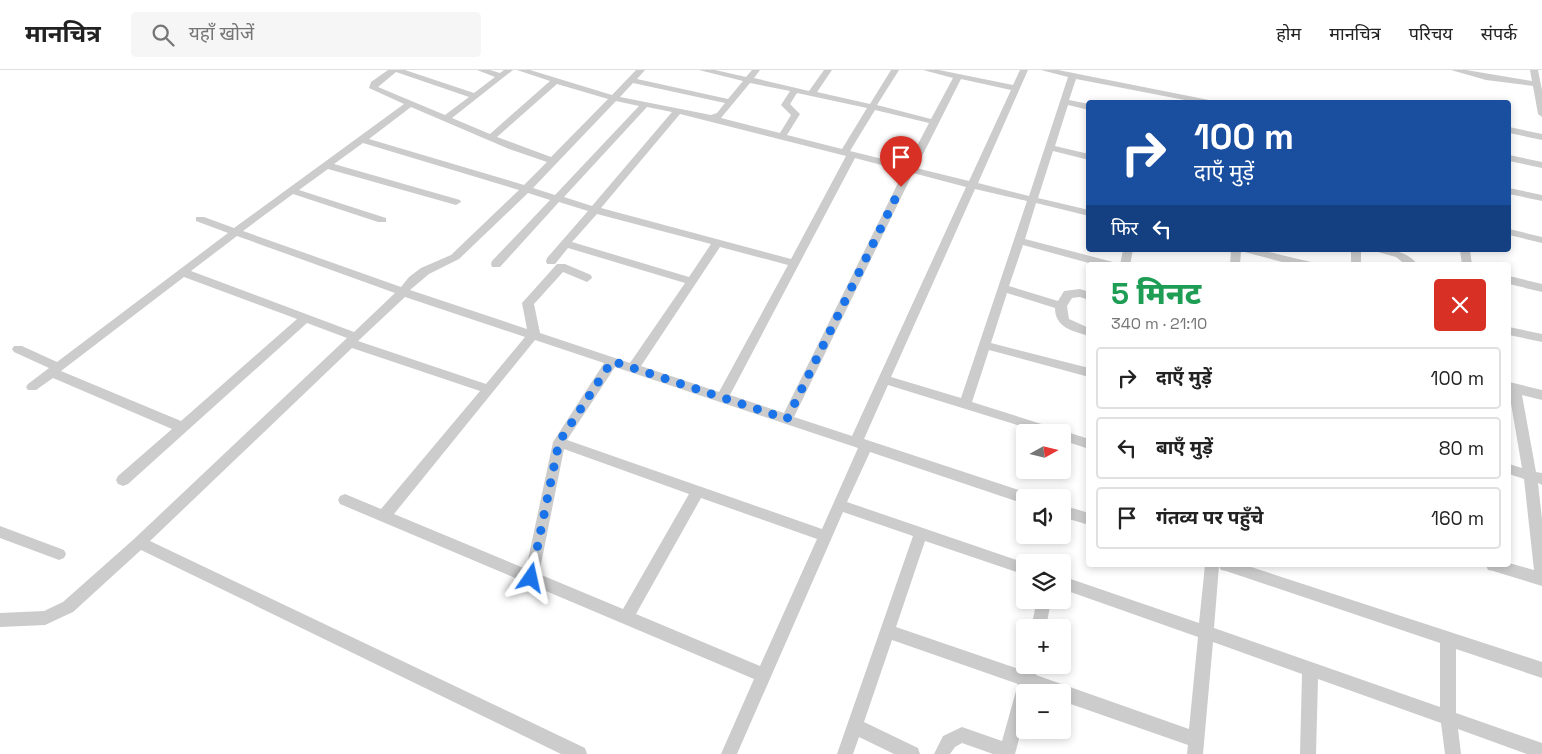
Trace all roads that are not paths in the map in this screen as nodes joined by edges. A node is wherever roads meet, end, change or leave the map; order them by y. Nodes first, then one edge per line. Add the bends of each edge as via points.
1 (396, 70) edge
2 (481, 70) edge
3 (509, 70) edge
4 (521, 70) edge
5 (641, 70) edge
6 (703, 70) edge
7 (756, 70) edge
8 (828, 70) edge
9 (896, 70) edge
10 (927, 70) edge
11 (1024, 70) edge
12 (1045, 70) edge
13 (1455, 70) edge
14 (1534, 70) edge
15 (501, 76) junction
16 (958, 76) junction
17 (1073, 76) junction
18 (556, 80) junction
19 (632, 80) junction
20 (749, 80) junction
21 (1537, 84) junction
22 (1016, 88) junction
23 (795, 90) junction
24 (812, 93) junction
25 (476, 96) junction
26 (614, 98) junction
27 (1196, 100) edge
28 (730, 102) junction
29 (1064, 102) junction
30 (410, 104) junction
31 (645, 104) junction
32 (1086, 106) edge
33 (873, 107) junction
34 (678, 111) junction
35 (1542, 114) edge
36 (712, 118) junction
37 (446, 119) junction
38 (934, 122) junction
39 (1511, 130) edge
40 (782, 136) junction
41 (1542, 137) edge
42 (491, 138) junction
43 (360, 140) junction
44 (1050, 148) junction
45 (848, 153) junction
46 (1086, 155) edge
47 (1511, 158) edge
48 (553, 161) junction
49 (326, 165) junction
50 (1542, 165) edge
51 (910, 169) junction
52 (972, 185) junction
53 (526, 189) junction
54 (291, 190) junction
55 (1511, 191) edge
56 (558, 198) junction
57 (1542, 198) edge
58 (1033, 200) junction
59 (456, 202) dead end
60 (594, 210) junction
61 (1086, 212) edge
62 (200, 219) dead end
63 (382, 220) dead end
64 (235, 232) junction
65 (1511, 232) edge
66 (1542, 240) edge
67 (1020, 241) junction
68 (717, 243) junction
69 (566, 244) junction
70 (1389, 252) edge
71 (1272, 253) edge
72 (551, 261) dead end
73 (1098, 262) edge
74 (1298, 262) edge
75 (1409, 262) edge
76 (794, 263) junction
77 (496, 264) dead end
78 (182, 272) junction
79 (587, 278) dead end
80 (1511, 280) edge
81 (691, 281) junction
82 (1004, 288) junction
83 (1542, 288) edge
84 (403, 292) junction
85 (1086, 295) edge
86 (1061, 306) junction
87 (306, 318) junction
88 (1086, 331) edge
89 (1511, 331) edge
90 (532, 334) junction
91 (1542, 338) edge
92 (353, 340) junction
93 (984, 345) junction
94 (18, 349) dead end
95 (612, 361) junction
96 (634, 368) junction
97 (55, 370) junction
98 (1086, 372) edge
99 (884, 379) junction
100 (32, 387) dead end
101 (1512, 388) edge
102 (488, 389) junction
103 (1542, 396) edge
104 (722, 398) junction
105 (964, 404) junction
106 (787, 419) junction
107 (1028, 424) edge
108 (181, 428) junction
109 (1071, 437) edge
110 (1086, 441) edge
111 (559, 442) junction
112 (861, 444) junction
113 (1511, 470) edge
114 (1536, 477) edge
115 (123, 480) dead end
116 (698, 491) junction
117 (1016, 495) edge
118 (345, 500) dead end
119 (839, 505) junction
120 (1071, 514) edge
121 (384, 516) junction
122 (1086, 518) edge
123 (0, 532) edge
124 (921, 533) junction
125 (826, 536) junction
126 (139, 543) junction
127 (59, 554) dead end
128 (1016, 567) edge
129 (1212, 567) edge
130 (1232, 567) edge
131 (1500, 567) edge
132 (531, 578) junction
133 (1542, 579) edge
134 (1071, 585) edge
135 (626, 618) junction
136 (0, 620) edge
137 (888, 631) junction
138 (1206, 632) junction
139 (1448, 639) junction
140 (1016, 669) edge
141 (1310, 669) junction
142 (1542, 670) edge
143 (764, 674) junction
144 (1029, 674) edge
145 (1031, 674) edge
146 (1047, 684) edge
147 (1071, 697) edge
148 (1448, 718) junction
149 (854, 726) junction
150 (1195, 747) edge
151 (1542, 750) edge
152 (1007, 752) edge
153 (579, 754) edge
154 (728, 754) edge
155 (845, 754) edge
156 (912, 754) edge
157 (942, 754) edge
158 (1308, 754) edge
159 (1453, 754) edge

1 - 25 street
1 - 30 street via 374,84 373,88
2 - 15 street
3 - 15 street
4 - 18 street
5 - 19 street
6 - 20 street
7 - 20 street
8 - 24 street
9 - 33 street
10 - 16 street
11 - 22 street
12 - 17 street
13 - 21 street via 1486,78
14 - 21 street
15 - 25 street
16 - 22 street
16 - 38 street
17 - 27 street
17 - 29 street
18 - 26 street
18 - 42 street
19 - 26 street
19 - 28 street
20 - 23 street
20 - 28 street
21 - 35 street
22 - 52 street
23 - 24 street
23 - 40 street via 785,105 796,114
24 - 33 street
25 - 37 street
26 - 31 street
26 - 48 street
28 - 36 street via 720,115
29 - 32 street
29 - 44 street
30 - 37 street
30 - 43 street
31 - 34 street
31 - 56 street
33 - 38 street
33 - 45 street
34 - 36 street
34 - 60 street
36 - 40 street
37 - 42 street
38 - 51 street
39 - 41 street
40 - 45 street
42 - 48 street
43 - 49 street
43 - 53 street
44 - 46 street
44 - 58 street
45 - 51 street
45 - 76 street
47 - 50 street
48 - 53 street
49 - 54 street
49 - 59 street
51 - 52 street
51 - 106 street
52 - 58 street
52 - 99 street
53 - 56 street
53 - 84 street via 455,257 425,271
54 - 63 street
54 - 64 street
55 - 57 street
56 - 60 street
56 - 77 street
58 - 61 street
58 - 67 street
60 - 68 street
60 - 69 street
62 - 64 street
64 - 78 street
64 - 84 street
65 - 66 street
67 - 73 street
67 - 82 street
68 - 76 street
68 - 81 street
69 - 72 street
69 - 81 street
70 - 75 street
71 - 74 street
76 - 104 street
78 - 87 street
78 - 97 street
79 - 90 street via 561,267 528,303
80 - 83 street
81 - 96 street
82 - 86 street
82 - 93 street
84 - 90 street
84 - 92 street
85 - 86 street via 1068,294
86 - 88 street via 1060,316 1064,322
87 - 92 street
87 - 108 street
89 - 91 street
90 - 95 street
90 - 102 street
92 - 102 street
92 - 126 street
93 - 98 street
93 - 105 street
94 - 97 street
95 - 96 street
95 - 111 street
96 - 104 street
97 - 100 street
97 - 108 street
99 - 105 street
99 - 112 street
101 - 103 street
101 - 114 street
102 - 121 street
104 - 106 street
105 - 107 street
106 - 112 street
108 - 115 street
109 - 110 street
111 - 116 street
111 - 132 street
112 - 117 street
112 - 119 street
113 - 114 street
114 - 133 street
116 - 125 street
116 - 135 street
118 - 121 street
119 - 124 street
119 - 125 street
120 - 122 street
121 - 132 street
123 - 127 street
124 - 128 street
124 - 137 street
125 - 143 street
126 - 136 street via 62,612 46,618
126 - 153 street
129 - 138 street
130 - 139 street
131 - 133 street
132 - 135 street
134 - 138 street
135 - 143 street
137 - 140 street
137 - 149 street
138 - 141 street
138 - 150 street
139 - 142 street
139 - 148 street
141 - 148 street
141 - 158 street
143 - 154 street
144 - 152 street
145 - 146 street
147 - 150 street
148 - 151 street
148 - 159 street
149 - 155 street
149 - 156 street
152 - 157 street via 962,735 950,740

